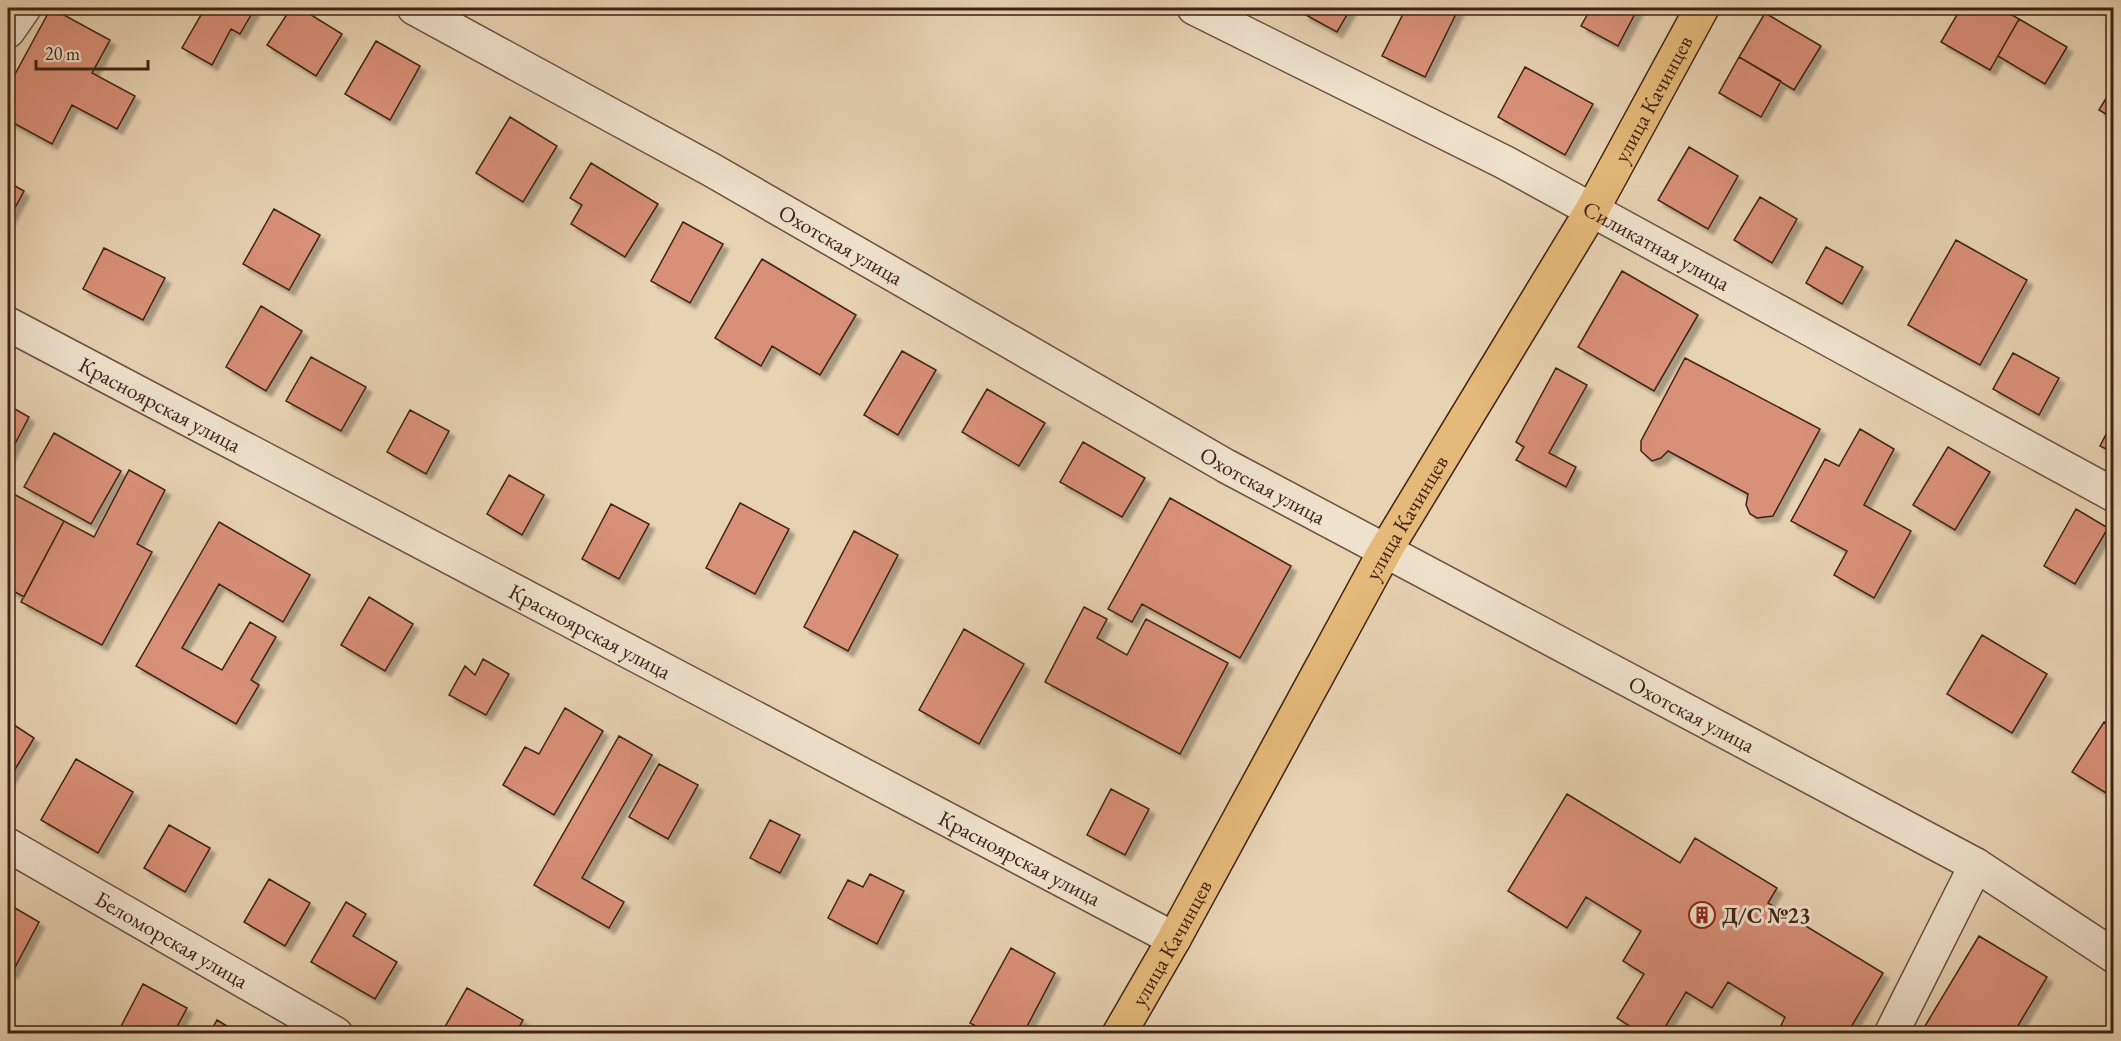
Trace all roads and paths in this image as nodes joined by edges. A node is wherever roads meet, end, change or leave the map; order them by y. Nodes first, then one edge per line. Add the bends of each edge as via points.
1 (24, 8) edge
2 (414, 8) edge
3 (1194, 8) edge
4 (1702, 8) edge
5 (8, 31) edge
6 (1592, 210) junction
7 (8, 324) edge
8 (2114, 495) edge
9 (1385, 551) junction
10 (8, 845) edge
11 (1976, 865) junction
12 (1174, 939) junction
13 (2114, 956) edge
14 (336, 1034) edge
15 (1119, 1034) edge
16 (1891, 1034) edge

1 - 5 street
2 - 9 street, Охотская улица via 710,169 1226,466
3 - 6 street, Силикатная улица
4 - 6 main road, улица Качинцев
6 - 8 street, Силикатная улица
6 - 9 main road, улица Качинцев
7 - 12 street, Красноярская улица
9 - 11 street, Охотская улица
9 - 12 main road, улица Качинцев
10 - 14 street, Беломорская улица
11 - 13 street, Охотская улица
11 - 16 street
12 - 15 main road, улица Качинцев

